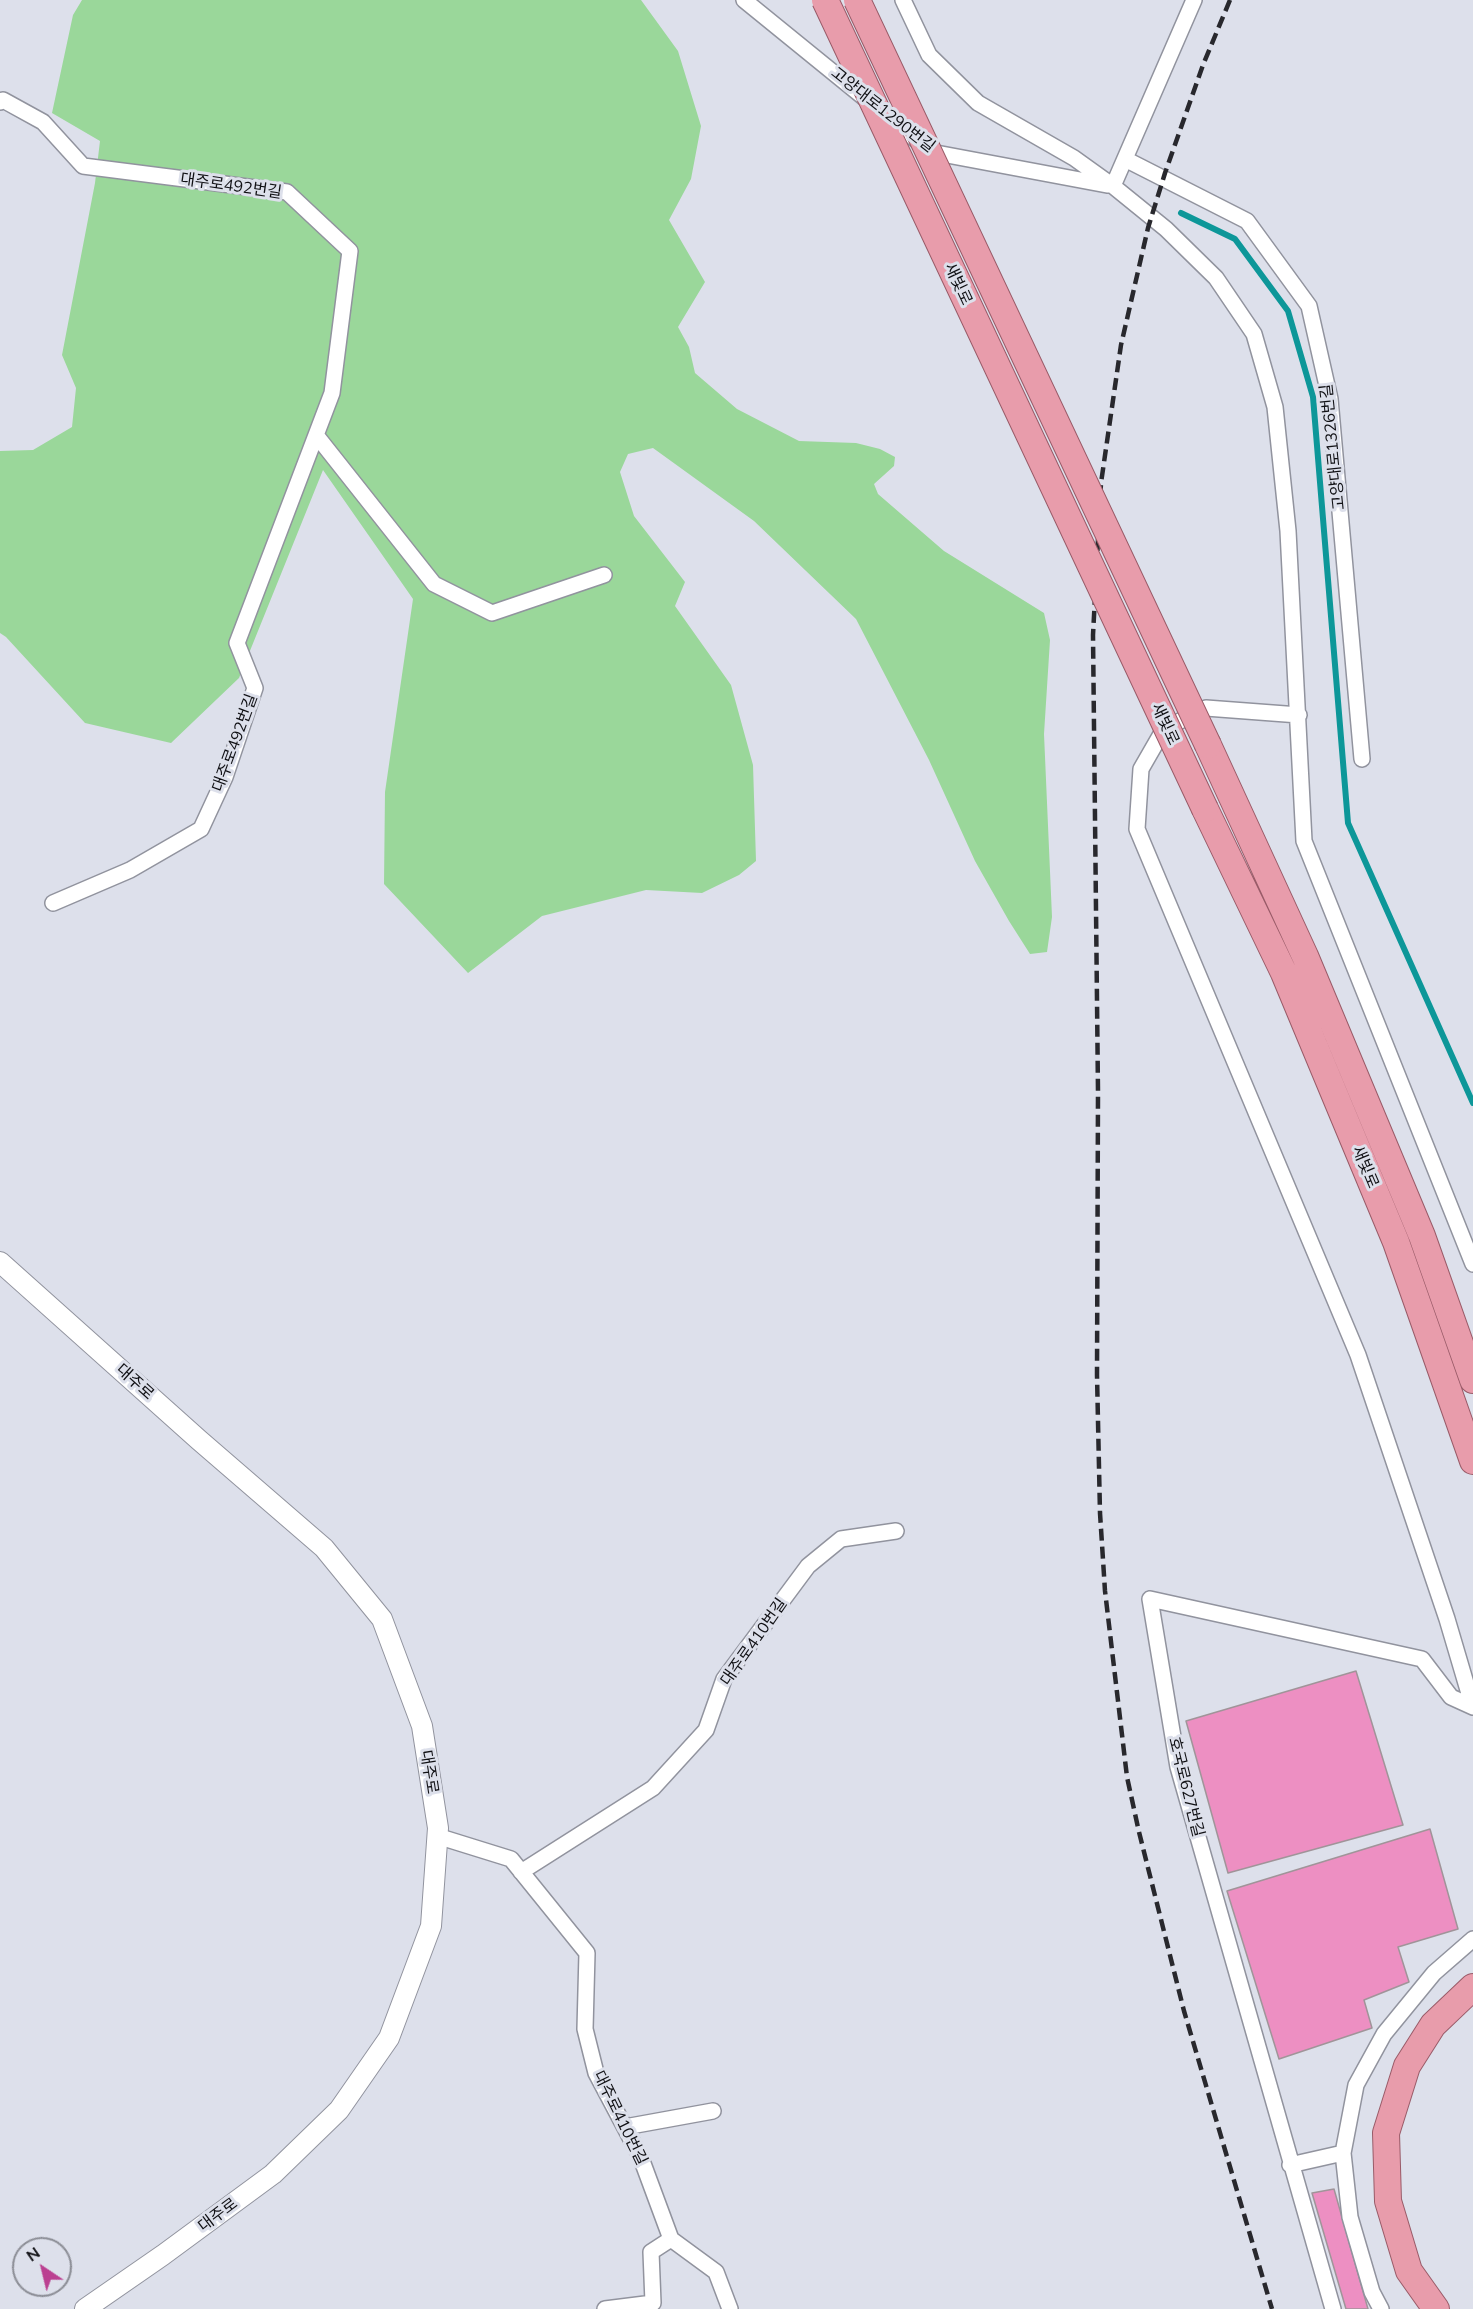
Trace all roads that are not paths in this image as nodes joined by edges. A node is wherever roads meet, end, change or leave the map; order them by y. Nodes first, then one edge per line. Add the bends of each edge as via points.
1 (744, 0) edge
2 (825, 0) edge
3 (857, 0) edge
4 (903, 0) edge
5 (1194, 0) edge
6 (0, 102) edge
7 (1125, 159) junction
8 (1113, 186) junction
9 (316, 435) junction
10 (604, 575) dead end
11 (1299, 715) junction
12 (1362, 759) dead end
13 (53, 903) dead end
14 (0, 1262) edge
15 (1473, 1264) edge
16 (1473, 1380) edge
17 (1473, 1461) edge
18 (896, 1531) dead end
19 (1473, 1707) edge
20 (437, 1836) junction
21 (521, 1872) junction
22 (1473, 1939) edge
23 (1473, 1987) edge
24 (1473, 2007) edge
25 (713, 2111) dead end
26 (625, 2127) junction
27 (1343, 2153) junction
28 (1290, 2165) junction
29 (671, 2239) junction
30 (85, 2309) edge
31 (604, 2309) edge
32 (730, 2309) edge
33 (1333, 2309) edge
34 (1381, 2309) edge
35 (1436, 2309) edge
36 (1452, 2309) edge

1 - 8 street, 고양대로1290번길 via 931,152
2 - 17 highway, 새빛로, bridge via 1284,973 1396,1242
3 - 16 highway, 새빛로, bridge via 1305,956 1418,1225
4 - 8 street via 929,55 978,103 1074,158
5 - 7 street
6 - 9 street, 대주로492번길 via 3,100 44,123 83,166 287,192 350,251 332,393
7 - 8 street
7 - 12 street, 고양대로1326번길 via 1247,221 1309,306 1330,399
8 - 11 street via 1166,229 1216,278 1254,334 1275,407 1288,531
9 - 10 street via 434,584 492,613
9 - 13 street, 대주로492번길 via 237,643 255,688 225,777 201,828 130,870
11 - 15 street via 1304,841
11 - 19 street via 1206,708 1164,729 1141,769 1137,829 1358,1355
14 - 20 street, 대주로 via 324,1548 381,1619 422,1726
18 - 21 street, 대주로410번길 via 841,1539 808,1566 724,1679 706,1730 654,1788
19 - 28 street, 호국로627번길 via 1452,1697 1422,1659 1150,1599 1178,1767
20 - 21 street, 대주로410번길 via 511,1859
20 - 30 street, 대주로 via 430,1926 389,2038 339,2110 273,2174
21 - 26 street, 대주로410번길 via 587,1953 585,2029 596,2073
22 - 27 street via 1434,1972 1384,2034 1356,2085
23 - 35 highway via 1433,2025 1407,2066 1386,2133 1388,2201 1409,2271
24 - 36 highway via 1441,2040 1421,2077 1402,2135 1402,2202 1422,2270
25 - 26 street
26 - 29 street, 대주로410번길 via 641,2158
27 - 28 street
27 - 34 street via 1350,2217 1372,2292
28 - 33 street, 호국로627번길
29 - 31 street via 651,2252 653,2303
29 - 32 street via 716,2272

